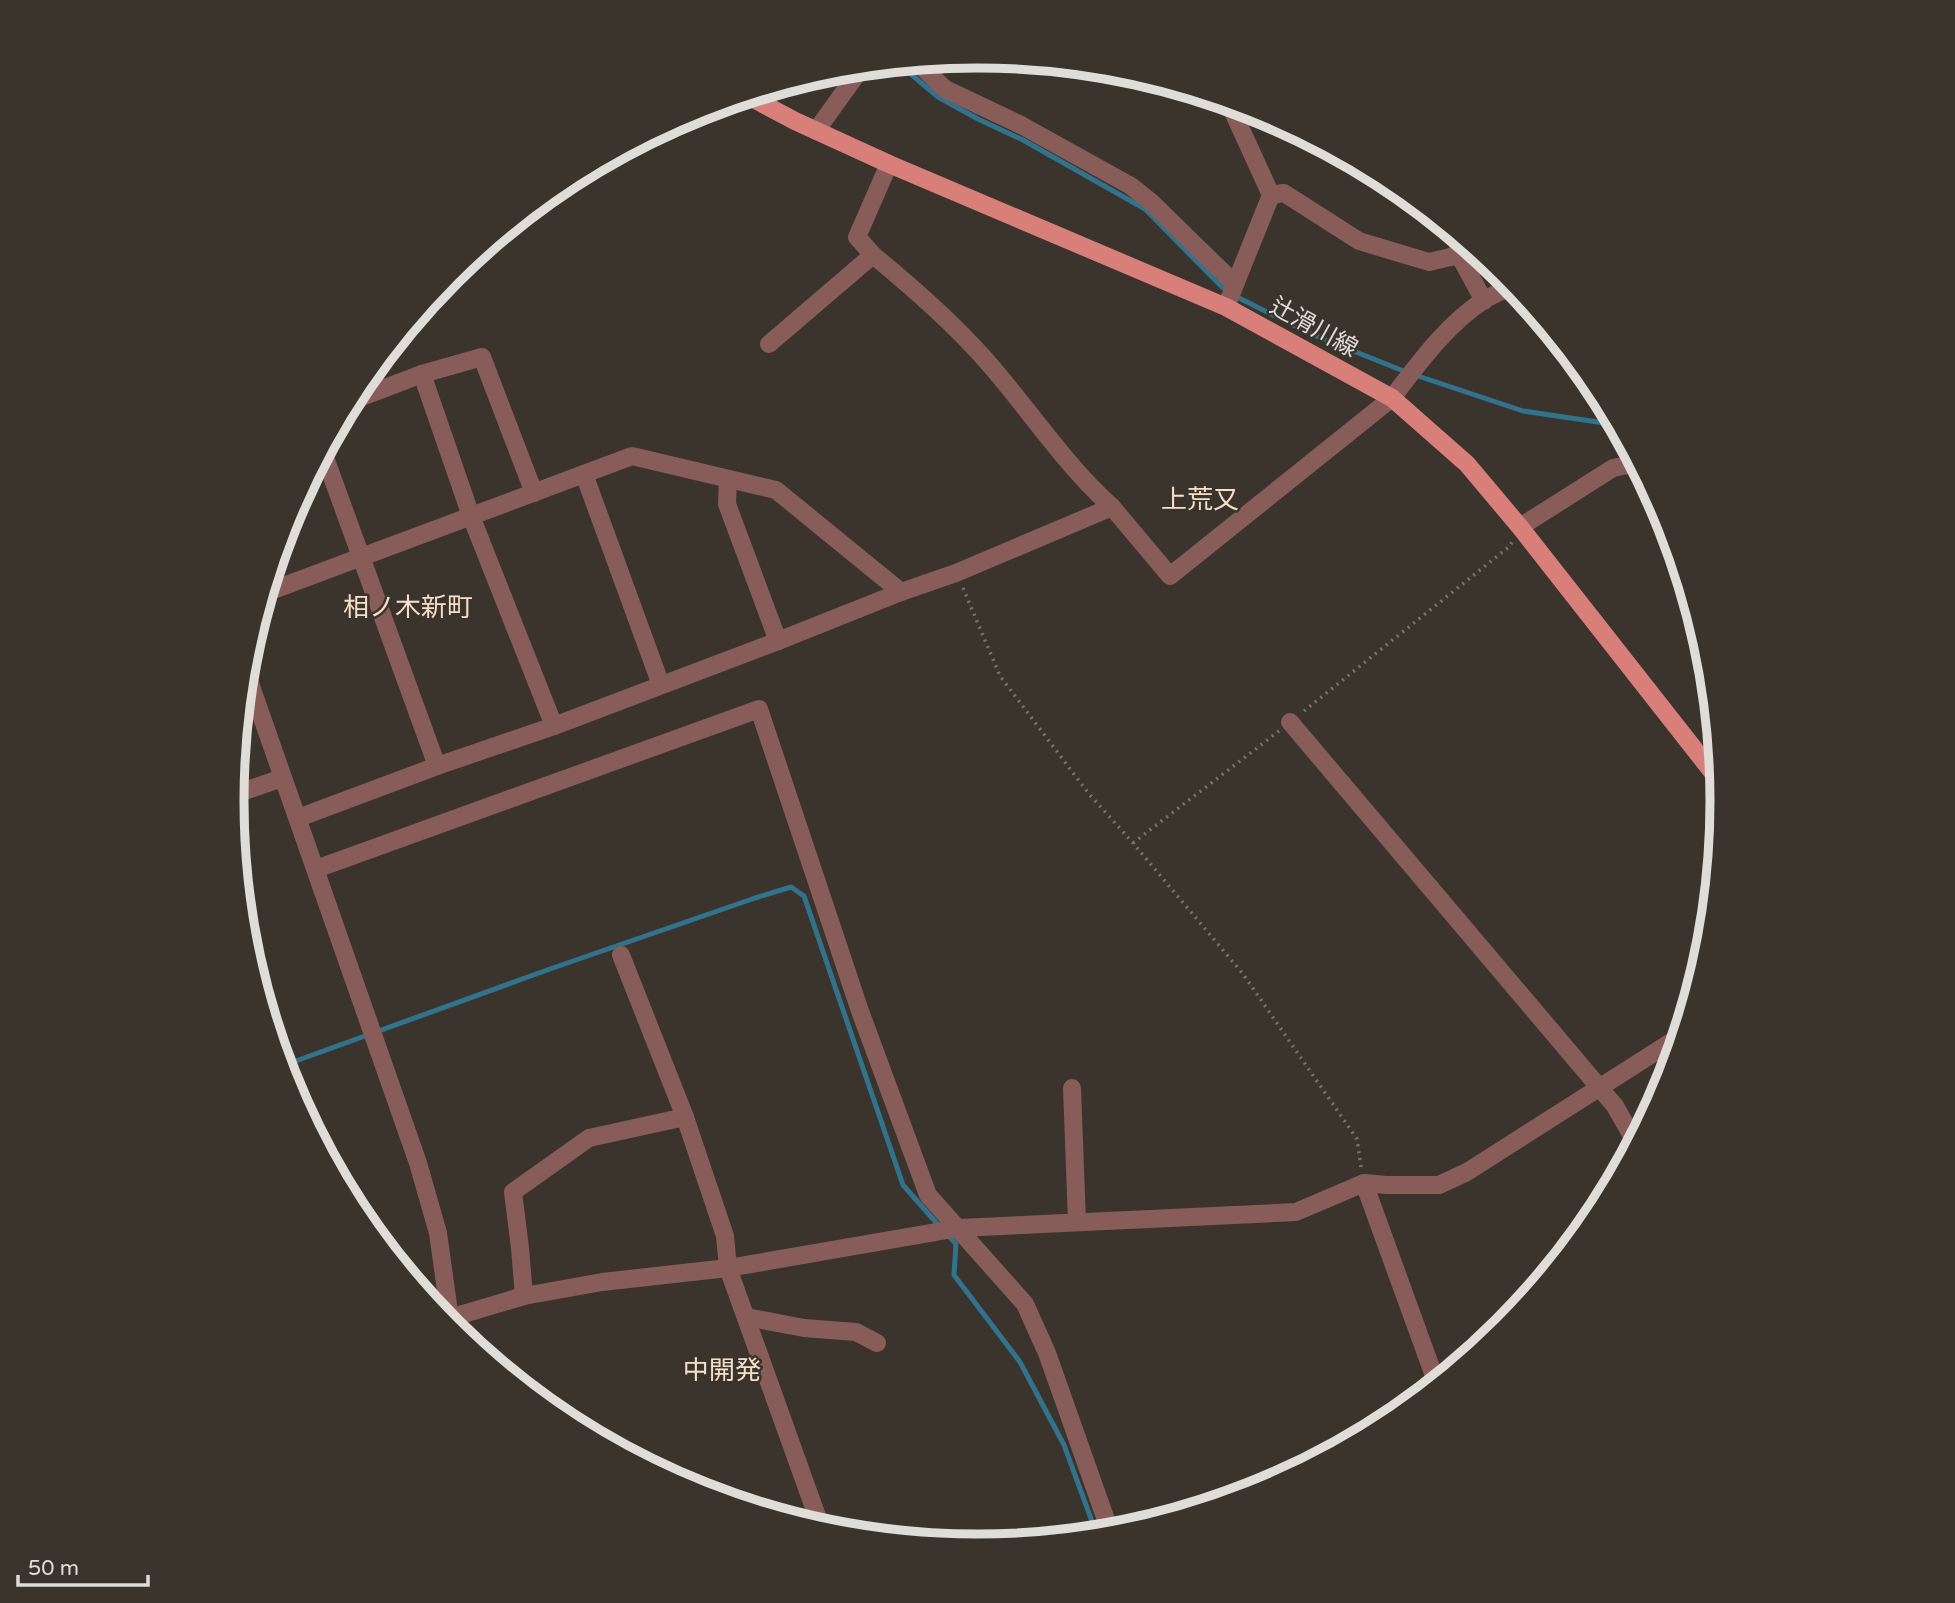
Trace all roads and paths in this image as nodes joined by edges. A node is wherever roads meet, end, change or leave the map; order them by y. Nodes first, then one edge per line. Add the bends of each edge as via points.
1 (926, 70) edge
2 (853, 79) edge
3 (759, 102) edge
4 (1235, 115) edge
5 (816, 131) junction
6 (889, 164) junction
7 (1271, 195) junction
8 (1458, 248) edge
9 (873, 255) junction
10 (1459, 255) junction
11 (1235, 284) junction
12 (1503, 290) edge
13 (1484, 300) junction
14 (1226, 307) junction
15 (769, 344) dead end
16 (422, 374) junction
17 (368, 395) edge
18 (1392, 398) junction
19 (327, 463) edge
20 (1629, 465) edge
21 (584, 474) junction
22 (729, 479) junction
23 (534, 493) junction
24 (1112, 507) junction
25 (471, 516) junction
26 (1520, 527) junction
27 (362, 557) junction
28 (956, 573) junction
29 (276, 589) edge
30 (901, 592) junction
31 (778, 641) junction
32 (661, 685) junction
33 (253, 692) edge
34 (1290, 722) junction
35 (554, 726) junction
36 (437, 766) junction
37 (1710, 768) edge
38 (282, 778) junction
39 (244, 791) edge
40 (298, 818) junction
41 (1133, 843) junction
42 (316, 869) junction
43 (621, 955) dead end
44 (1670, 1043) edge
45 (1072, 1088) dead end
46 (1598, 1089) junction
47 (685, 1117) junction
48 (1631, 1134) edge
49 (1364, 1183) junction
50 (1077, 1222) junction
51 (958, 1228) junction
52 (728, 1268) junction
53 (524, 1296) junction
54 (447, 1307) edge
55 (746, 1317) junction
56 (458, 1319) edge
57 (877, 1343) dead end
58 (1434, 1375) edge
59 (816, 1517) edge
60 (1107, 1523) edge

1 - 11 street via 945,89 1131,186
2 - 5 street
3 - 5 main road, 辻滑川線
4 - 7 street
5 - 6 main road, 辻滑川線
6 - 9 street via 857,237
6 - 14 main road, 辻滑川線
7 - 10 street via 1284,194 1359,241 1429,262
7 - 11 street
8 - 10 street
9 - 15 street
9 - 24 street via 983,357 1090,488
10 - 13 street
11 - 14 street
12 - 13 street
13 - 18 street via 1449,328
14 - 18 main road, 辻滑川線
16 - 17 street
16 - 23 street via 482,357
16 - 25 street
18 - 24 street via 1170,576
18 - 26 main road, 辻滑川線 via 1467,464
19 - 27 street
20 - 26 street via 1613,468
21 - 22 street via 632,456
21 - 23 street
21 - 32 street
22 - 30 street via 776,490
22 - 31 street via 727,504
23 - 25 street
24 - 28 street
25 - 27 street
25 - 35 street
26 - 34 path via 1510,546
26 - 37 main road, 辻滑川線
27 - 29 street
27 - 36 street
28 - 30 street
28 - 41 path via 1000,676 1089,794
30 - 31 street
31 - 32 street
32 - 35 street
33 - 38 street
34 - 41 path
34 - 46 street
35 - 36 street
36 - 40 street
38 - 39 street
38 - 40 street
40 - 42 street
41 - 49 path via 1243,974 1357,1139
42 - 51 street via 759,709 928,1195
42 - 54 street via 418,1163 438,1233
43 - 47 street
44 - 46 street
45 - 50 street
46 - 48 street via 1615,1106
46 - 49 street via 1439,1185
47 - 52 street via 725,1236
47 - 53 street via 589,1138 513,1192
49 - 50 street via 1296,1212
49 - 58 street
50 - 51 street
51 - 52 street
51 - 60 street via 1025,1304
52 - 53 street
52 - 55 street
53 - 56 street
55 - 57 street via 856,1332
55 - 59 street

